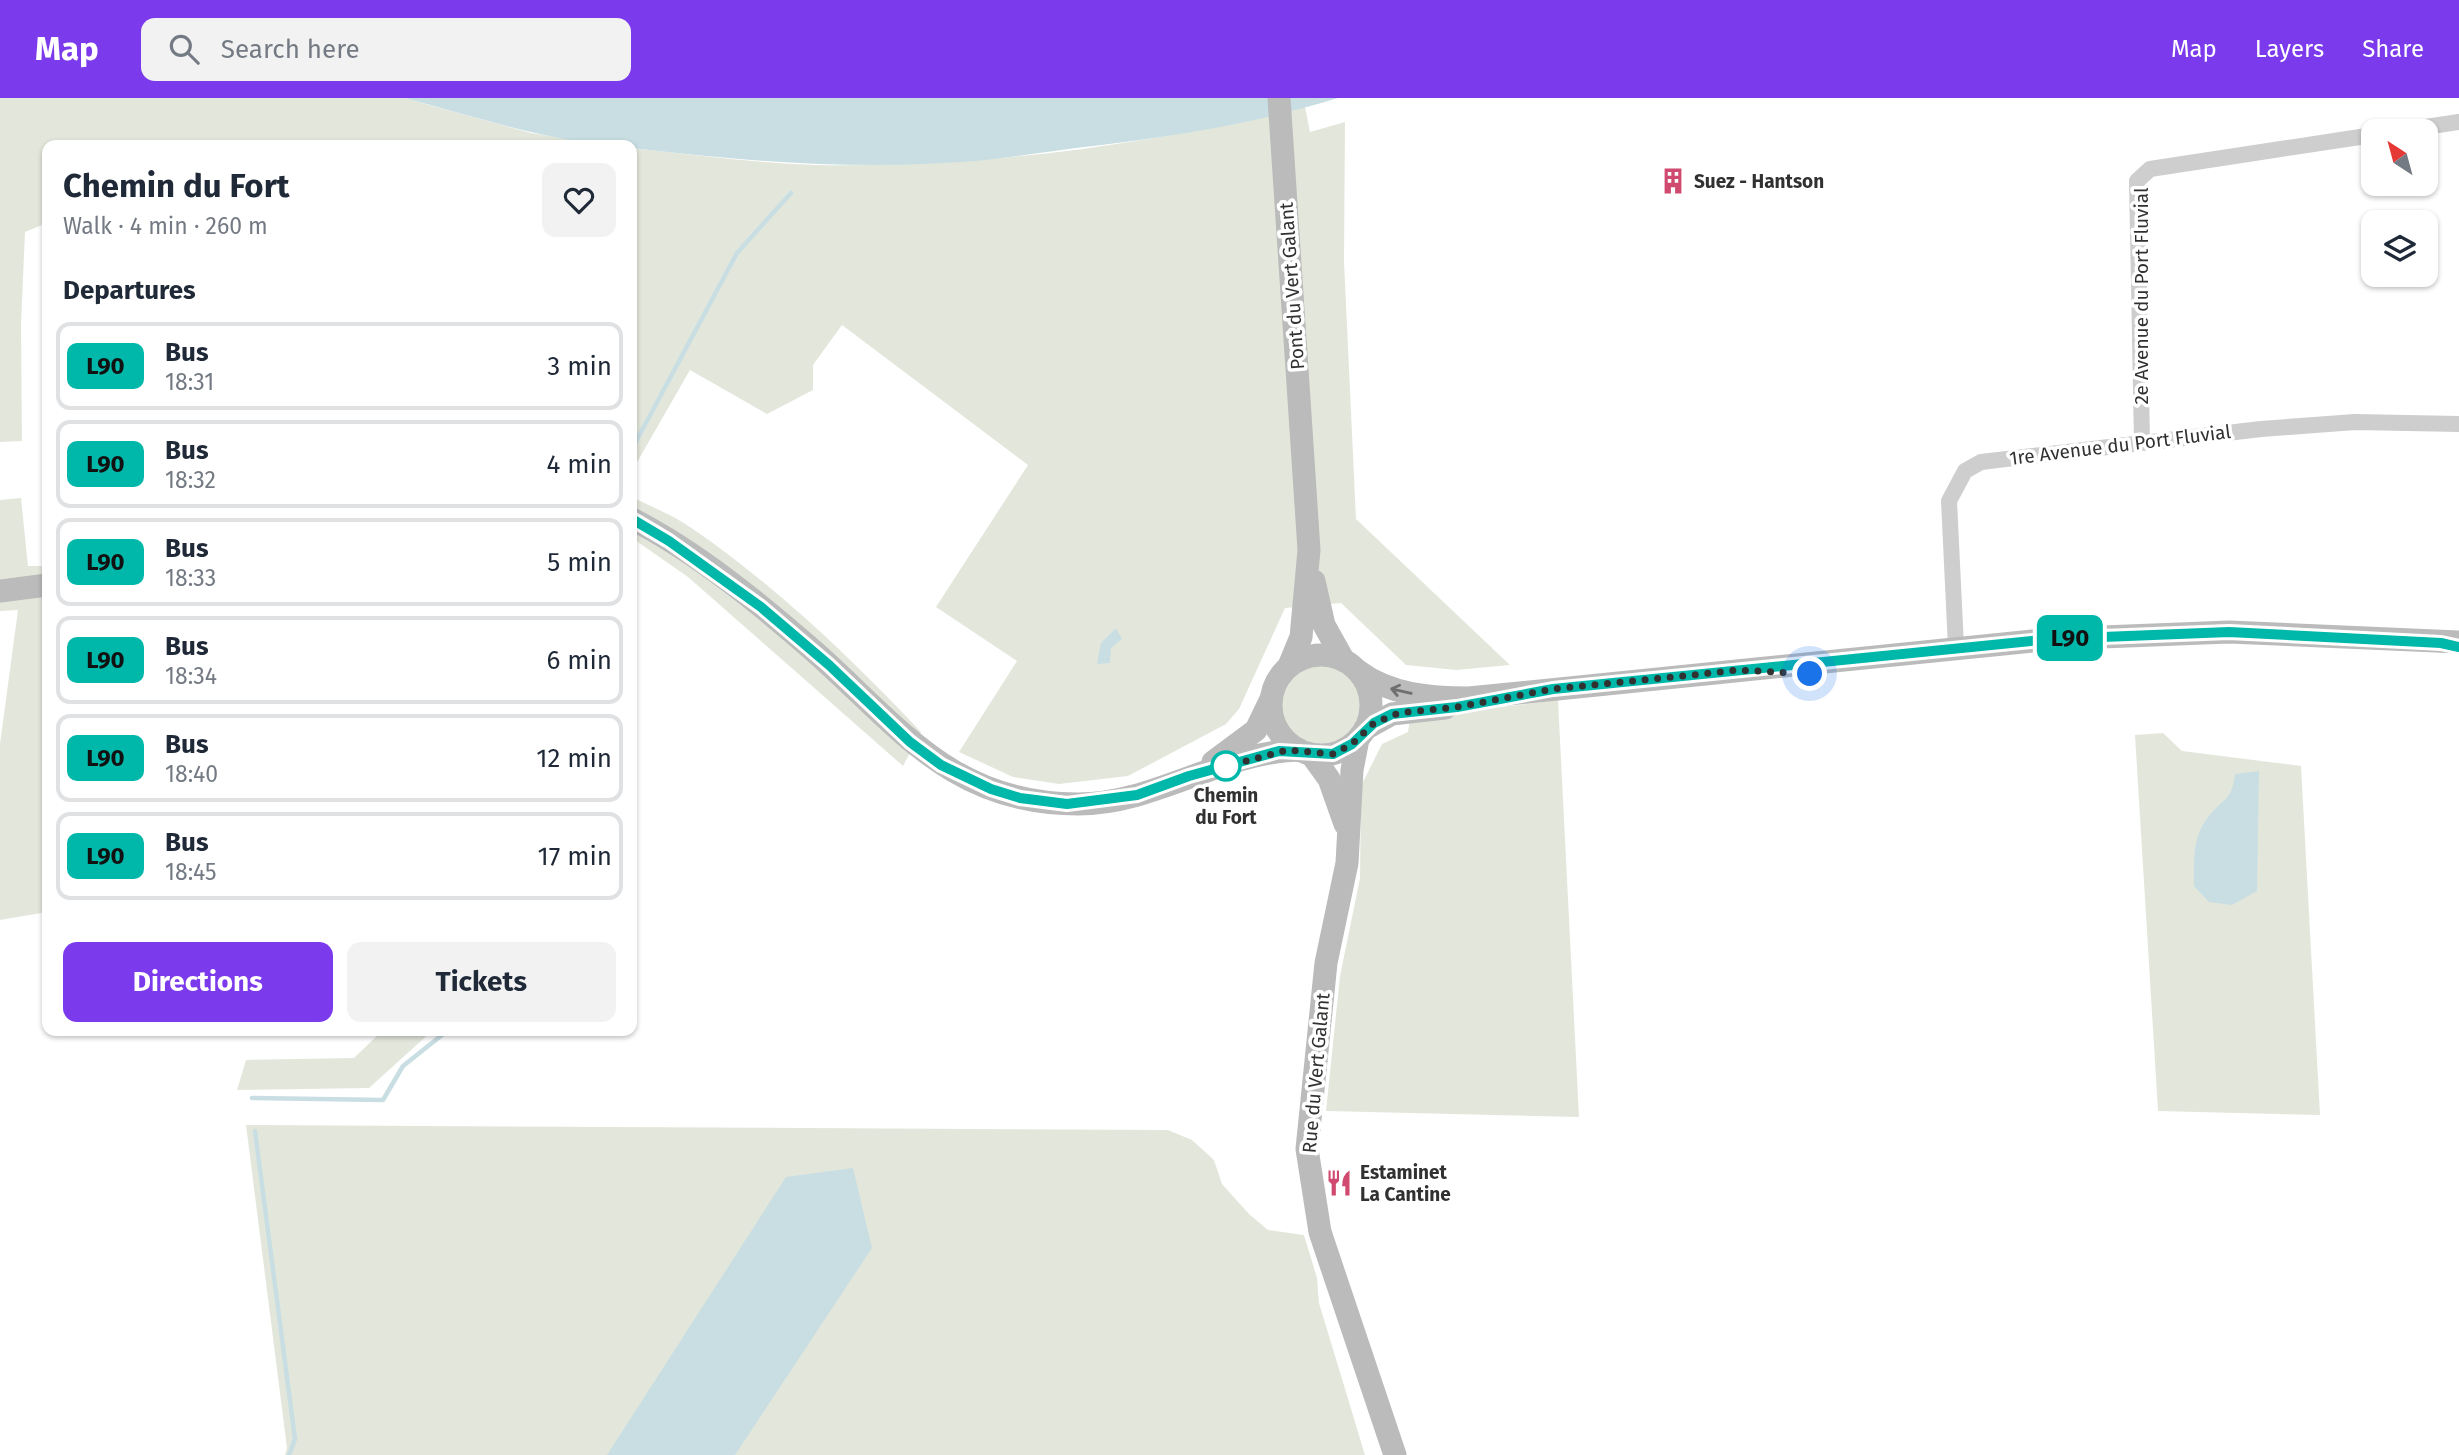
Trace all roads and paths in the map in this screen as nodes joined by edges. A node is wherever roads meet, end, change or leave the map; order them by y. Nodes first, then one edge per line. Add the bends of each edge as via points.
1 (1279, 98) edge
2 (2459, 122) edge
3 (2438, 125) edge
4 (2361, 137) edge
5 (2459, 424) edge
6 (2142, 442) junction
7 (637, 522) edge
8 (1309, 550) junction
9 (42, 585) edge
10 (0, 591) edge
11 (2126, 637) junction
12 (2453, 644) edge
13 (1956, 647) junction
14 (1350, 665) junction
15 (1289, 666) junction
16 (1738, 670) junction
17 (1517, 694) junction
18 (1271, 699) junction
19 (1361, 734) junction
20 (1305, 752) junction
21 (1189, 776) junction
22 (1348, 848) junction
23 (1395, 1455) edge

1 - 8 main road, Pont du Vert Galant
2 - 3 street
4 - 6 street, 2e Avenue du Port Fluvial via 2150,169 2137,181
5 - 6 street, 1re Avenue du Port Fluvial via 2355,422
6 - 13 street, 1re Avenue du Port Fluvial via 1981,462 1965,471 1949,501
7 - 21 main road via 769,614 919,750 978,784 1020,798 1082,804 1137,795
8 - 14 main road via 1324,625
8 - 15 main road via 1301,637
9 - 10 main road
11 - 12 main road via 2229,632
11 - 13 main road
11 - 16 main road via 2026,656 1835,674
13 - 16 main road
14 - 15 main road via 1315,655
17 -> 14 main road via 1432,696 1389,688
14 - 19 main road via 1371,696
15 - 18 main road
16 - 17 main road
17 - 19 main road via 1392,714
18 - 20 main road via 1279,732
18 - 21 main road via 1249,736
19 - 20 main road via 1333,754
19 - 22 main road via 1352,770
20 - 21 main road via 1269,753
20 - 22 main road via 1333,788
22 - 23 main road, Rue du Vert Galant via 1325,963 1307,1149 1320,1232

